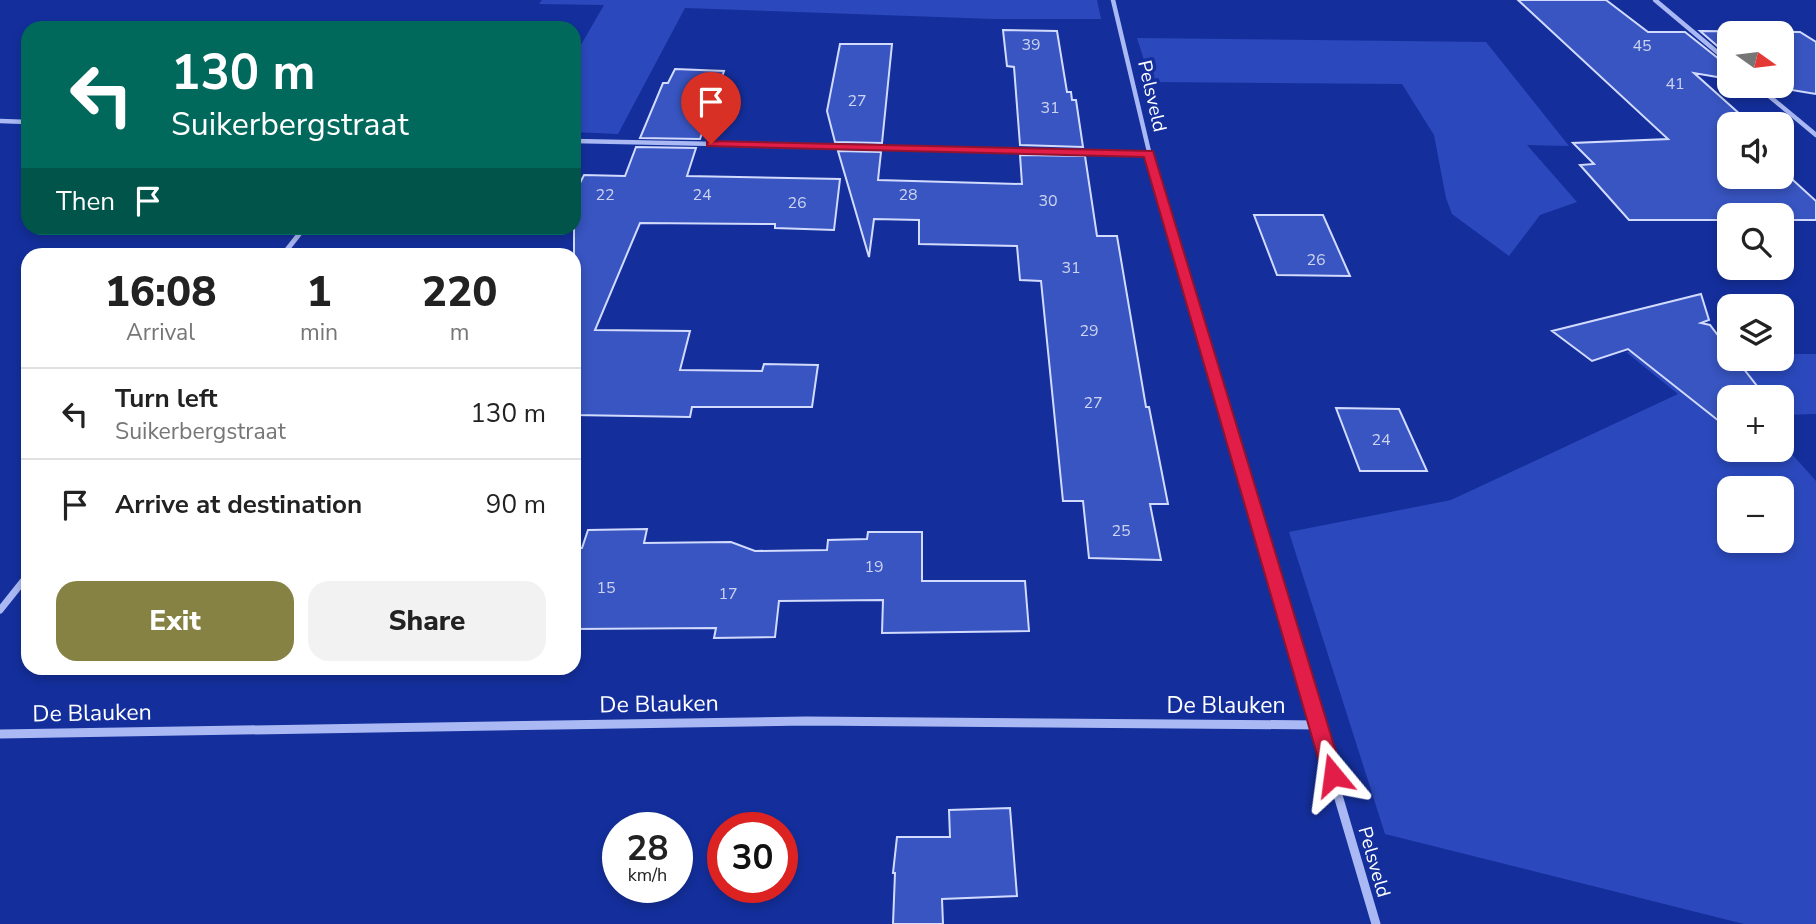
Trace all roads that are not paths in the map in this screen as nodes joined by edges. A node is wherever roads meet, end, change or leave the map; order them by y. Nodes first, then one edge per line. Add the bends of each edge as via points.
1 (1113, 0) edge
2 (1655, 0) edge
3 (1717, 52) edge
4 (1771, 98) edge
5 (0, 121) edge
6 (21, 122) edge
7 (1816, 135) edge
8 (581, 141) edge
9 (1149, 153) junction
10 (21, 584) edge
11 (0, 610) edge
12 (1319, 725) junction
13 (0, 734) edge
14 (1376, 924) edge

1 - 9 street, Pelsveld
2 - 3 street
4 - 7 street
5 - 6 street
8 - 9 street
9 - 12 street, Pelsveld
10 - 11 street
12 - 13 street, De Blauken via 806,721
12 - 14 street, Pelsveld

